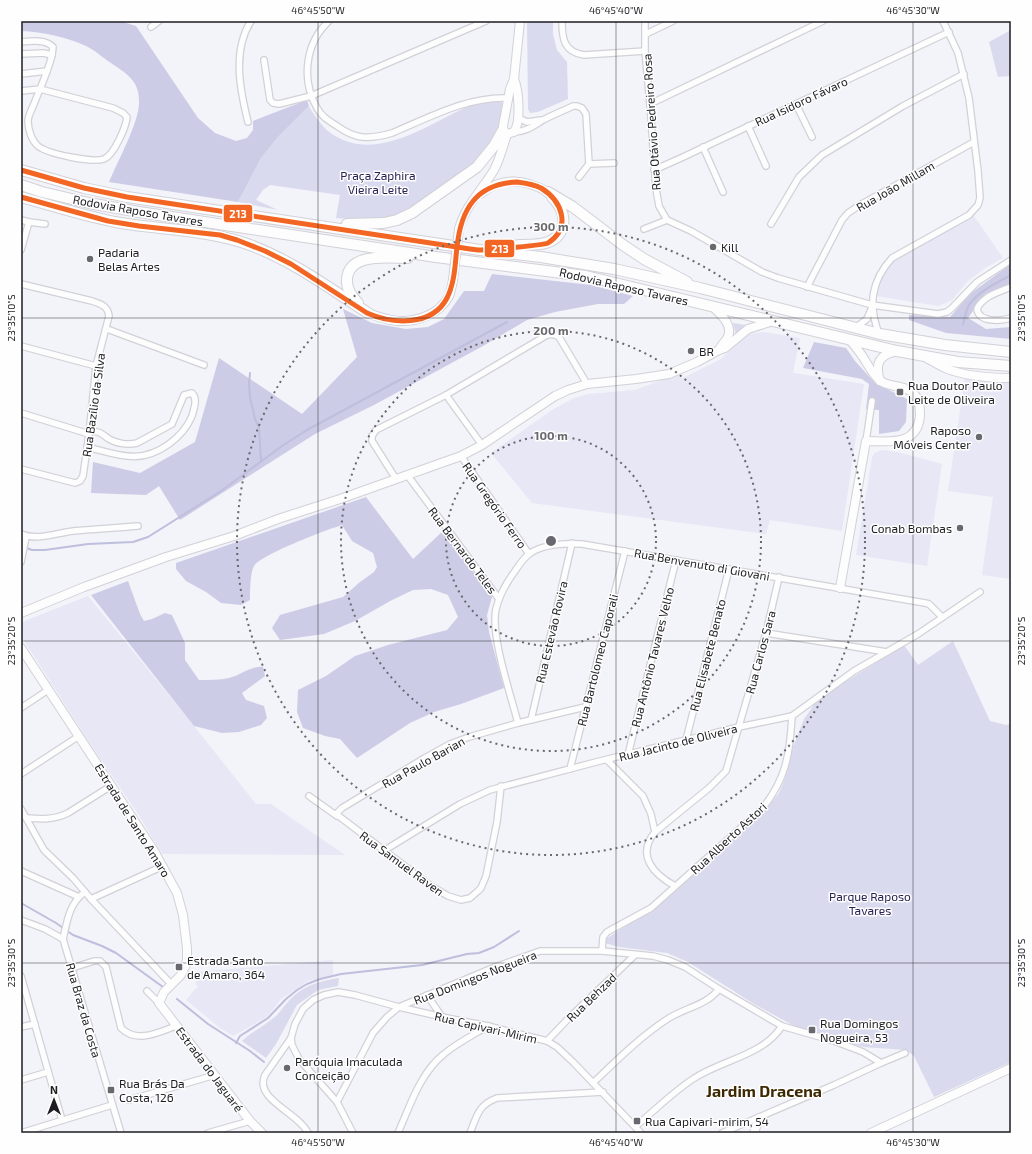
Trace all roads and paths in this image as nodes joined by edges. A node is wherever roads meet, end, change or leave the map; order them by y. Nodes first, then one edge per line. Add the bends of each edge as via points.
1 (159, 21) edge
2 (251, 21) edge
3 (329, 21) edge
4 (486, 21) edge
5 (520, 21) edge
6 (562, 21) edge
7 (645, 21) edge
8 (673, 21) edge
9 (823, 21) edge
10 (943, 21) edge
11 (151, 27) dead end
12 (948, 32) junction
13 (646, 34) junction
14 (21, 42) edge
15 (645, 51) junction
16 (21, 54) edge
17 (52, 55) junction
18 (264, 60) dead end
19 (47, 71) junction
20 (21, 74) edge
21 (964, 74) junction
22 (514, 79) junction
23 (40, 89) junction
24 (21, 91) edge
25 (311, 96) junction
26 (508, 98) junction
27 (518, 102) junction
28 (650, 104) junction
29 (796, 104) junction
30 (518, 118) junction
31 (544, 120) junction
32 (248, 122) dead end
33 (748, 126) junction
34 (508, 132) junction
35 (812, 137) dead end
36 (974, 142) junction
37 (703, 148) junction
38 (614, 163) dead end
39 (589, 164) junction
40 (766, 166) dead end
41 (21, 170) edge
42 (654, 170) junction
43 (579, 177) dead end
44 (21, 185) edge
45 (548, 192) junction
46 (723, 192) dead end
47 (21, 197) edge
48 (474, 200) junction
49 (21, 220) edge
50 (667, 220) junction
51 (29, 222) junction
52 (45, 224) dead end
53 (304, 224) junction
54 (770, 224) dead end
55 (644, 229) dead end
56 (276, 233) junction
57 (222, 236) junction
58 (21, 250) edge
59 (480, 250) junction
60 (436, 257) junction
61 (1011, 260) edge
62 (21, 284) edge
63 (807, 287) junction
64 (1011, 287) edge
65 (700, 288) junction
66 (872, 305) junction
67 (713, 307) junction
68 (368, 313) junction
69 (1011, 318) edge
70 (773, 321) junction
71 (855, 328) junction
72 (107, 329) junction
73 (880, 334) junction
74 (850, 340) junction
75 (21, 346) edge
76 (718, 350) junction
77 (896, 351) junction
78 (1011, 352) edge
79 (922, 356) junction
80 (204, 364) dead end
81 (96, 366) junction
82 (1011, 366) edge
83 (1011, 378) edge
84 (880, 382) junction
85 (587, 384) junction
86 (446, 395) junction
87 (872, 401) dead end
88 (21, 413) edge
89 (90, 432) junction
90 (866, 441) junction
91 (482, 445) junction
92 (88, 447) junction
93 (461, 456) junction
94 (21, 469) edge
95 (408, 476) junction
96 (396, 479) junction
97 (138, 526) dead end
98 (25, 537) edge
99 (572, 543) junction
100 (625, 551) junction
101 (529, 554) junction
102 (676, 560) junction
103 (21, 561) edge
104 (729, 569) junction
105 (779, 577) junction
106 (840, 588) junction
107 (980, 592) dead end
108 (499, 599) junction
109 (21, 613) edge
110 (942, 617) junction
111 (766, 633) junction
112 (21, 648) edge
113 (887, 652) junction
114 (48, 690) junction
115 (585, 707) junction
116 (21, 708) edge
117 (792, 716) junction
118 (531, 720) junction
119 (518, 723) junction
120 (739, 727) junction
121 (79, 736) junction
122 (686, 740) junction
123 (628, 755) junction
124 (607, 760) junction
125 (570, 769) junction
126 (21, 774) edge
127 (111, 786) junction
128 (501, 786) junction
129 (309, 796) dead end
130 (21, 809) edge
131 (337, 815) junction
132 (26, 818) junction
133 (655, 832) junction
134 (385, 850) junction
135 (163, 866) junction
136 (21, 870) edge
137 (675, 886) junction
138 (85, 892) junction
139 (79, 897) junction
140 (91, 899) junction
141 (21, 920) edge
142 (63, 939) junction
143 (602, 951) junction
144 (635, 955) junction
145 (72, 968) junction
146 (21, 976) edge
147 (171, 984) junction
148 (719, 989) junction
149 (147, 991) dead end
150 (427, 996) junction
151 (159, 1003) junction
152 (399, 1007) junction
153 (442, 1017) junction
154 (34, 1024) junction
155 (176, 1026) junction
156 (488, 1026) junction
157 (782, 1026) junction
158 (21, 1027) edge
159 (291, 1038) junction
160 (547, 1041) junction
161 (905, 1053) dead end
162 (881, 1063) junction
163 (1011, 1068) edge
164 (48, 1072) junction
165 (215, 1075) junction
166 (21, 1080) edge
167 (593, 1083) junction
168 (603, 1092) junction
169 (129, 1100) dead end
170 (337, 1102) junction
171 (112, 1105) junction
172 (759, 1118) junction
173 (62, 1120) junction
174 (250, 1121) junction
175 (636, 1126) junction
176 (21, 1133) edge
177 (121, 1133) edge
178 (208, 1133) edge
179 (262, 1133) edge
180 (308, 1133) edge
181 (353, 1133) edge
182 (398, 1133) edge
183 (470, 1133) edge
184 (641, 1133) edge
185 (722, 1133) edge
186 (754, 1133) edge
187 (871, 1133) edge

1 - 11 street
2 - 32 street via 242,42 239,76
3 - 25 street via 320,31 309,54 307,76
4 - 25 street
5 - 22 main road
6 - 15 street via 566,45 575,53 584,55
7 - 13 street, Rua Otávio Pedreiro Rosa
8 - 13 street
9 - 28 street
10 - 12 street
12 - 21 street
12 - 29 street, Rua Isidoro Fávaro
13 - 15 street, Rua Otávio Pedreiro Rosa
14 - 17 street via 38,41 51,44 54,47
15 - 28 street, Rua Otávio Pedreiro Rosa
16 - 17 street
17 - 19 street
18 - 25 street via 268,95 273,103 279,104
19 - 20 street
19 - 23 street
21 - 36 street
21 - 54 street via 822,155 799,177
22 - 26 main road
22 - 27 main road
23 - 23 street via 28,120 31,138 38,146 79,159 104,159 110,154 126,122 127,117 123,113 113,108
23 - 24 street
25 - 26 street via 317,108 331,122 350,133 371,137 392,133 468,102 497,97
26 - 27 main road
26 - 34 main road via 504,115
27 - 30 main road
28 - 42 street, Rua Otávio Pedreiro Rosa
29 - 33 street, Rua Isidoro Fávaro
29 - 35 street
30 - 31 street via 527,122
30 - 34 main road via 516,128
31 - 34 street via 520,132
31 - 39 street via 573,106 582,108 586,114
33 - 37 street, Rua Isidoro Fávaro
33 - 40 street
34 - 48 main road via 494,170
34 - 53 highway via 477,167 412,213 397,220 362,225
36 - 63 street, Rua João Millam via 848,213
36 - 66 street via 980,198 974,210 892,258 879,276 874,288
37 - 42 street, Rua Isidoro Fávaro
37 - 46 street
38 - 39 street
39 - 43 street
41 - 53 highway, Rodovia Raposo Tavares via 127,197
42 - 50 street, Rua Otávio Pedreiro Rosa via 659,206
44 - 56 highway, Rodovia Raposo Tavares via 89,203
45 - 48 main road via 533,184 508,182 490,188
45 - 59 highway via 560,207 562,214 561,230 555,239 547,244
45 - 65 highway via 573,207 644,259
47 - 57 highway via 121,223
48 - 68 main road, bridge via 465,211 459,229 453,280 442,305 425,317 411,320 398,321
49 - 51 street
50 - 55 street
50 - 63 street via 762,272
51 - 52 street
51 - 58 street
53 - 59 highway, Rodovia Raposo Tavares
56 - 57 highway
56 - 60 highway, Rodovia Raposo Tavares
57 - 68 highway via 249,244 288,262
59 - 65 highway, Rodovia Raposo Tavares via 614,269
60 - 67 highway, Rodovia Raposo Tavares via 586,276
60 - 68 highway via 366,258 357,262 347,275 348,292
61 - 66 street via 977,282 947,312 938,314
62 - 72 street, Rua Bazílio da Silva via 103,305 108,310
63 - 66 street
64 - 69 street via 983,300 977,309 980,316 985,318
65 - 71 highway, Rodovia Raposo Tavares
66 - 71 street via 867,318
66 - 73 street
67 - 70 highway, Rodovia Raposo Tavares
67 - 76 main road via 726,321 729,333
70 - 74 highway, Rodovia Raposo Tavares
70 - 76 main road via 748,330 725,348
71 - 73 highway, Rodovia Raposo Tavares
72 - 80 street
72 - 81 street, Rua Bazílio da Silva
73 - 78 highway, Rodovia Raposo Tavares via 945,346
74 - 77 highway, Rodovia Raposo Tavares
74 - 84 main road
75 - 81 street
76 - 85 main road via 669,374
77 - 79 highway, Rodovia Raposo Tavares
77 - 84 main road via 889,352 878,362
79 - 82 highway, Rodovia Raposo Tavares
79 - 83 main road via 945,368 961,372
81 - 89 street, Rua Bazílio da Silva
84 - 90 main road via 910,391 915,396 920,409 917,427 905,440
85 - 86 street via 559,337 551,334
85 - 91 main road via 555,396
86 - 91 street
86 - 96 street via 376,430 373,434 372,441
87 - 90 street
88 - 89 street
89 - 92 street, Rua Bazílio da Silva
89 - 92 street via 99,431 110,439 137,443 172,424 184,395 192,393 195,396 192,415 186,429 163,448 146,456 136,457
90 - 106 main road
91 - 93 main road
92 - 94 street, Rua Bazílio da Silva via 83,476 80,481 74,483
93 - 95 main road
93 - 101 street, Rua Gregório Ferro
95 - 96 main road
95 - 108 street, Rua Bernardo Teles
96 - 109 main road via 166,557
97 - 98 street
98 - 103 street
99 - 100 street, Rua Benvenuto di Giovani
99 - 101 street, Rua Benvenuto di Giovani via 547,547
99 - 118 street, Rua Estevão Rovira
100 - 102 street, Rua Benvenuto di Giovani
100 - 115 street, Rua Bartolomeo Caporali
101 - 108 street via 512,575
102 - 104 street, Rua Benvenuto di Giovani
102 - 123 street, Rua Antônio Tavares Velho
104 - 105 street, Rua Benvenuto di Giovani
104 - 122 street, Rua Elisabete Benato
105 - 106 street, Rua Benvenuto di Giovani
105 - 111 street, Rua Carlos Sara
106 - 110 street, Rua Benvenuto di Giovani via 929,604
107 - 110 street, Rua Jacinto de Oliveira
108 - 119 street, Rua Bernardo Teles via 496,610 497,640
110 - 113 street, Rua Jacinto de Oliveira
111 - 113 street
111 - 120 street, Rua Carlos Sara
112 - 114 main road, Estrada de Santo Amaro
113 - 117 street, Rua Jacinto de Oliveira via 854,671
114 - 116 street
114 - 121 main road, Estrada de Santo Amaro
115 - 118 street, Rua Paulo Barian
115 - 125 street, Rua Bartolomeo Caporali
117 - 120 street, Rua Jacinto de Oliveira
117 - 137 street, Rua Alberto Astori via 787,763 771,798 762,809
118 - 119 street, Rua Paulo Barian
119 - 131 street, Rua Paulo Barian via 450,744 342,808
120 - 122 street, Rua Jacinto de Oliveira
120 - 133 street, Rua Carlos Sara via 726,771
121 - 126 street
121 - 127 main road, Estrada de Santo Amaro
122 - 123 street, Rua Jacinto de Oliveira
123 - 124 street, Rua Jacinto de Oliveira
124 - 125 street, Rua Jacinto de Oliveira
124 - 133 street via 643,796
125 - 128 street, Rua Jacinto de Oliveira
127 - 132 street via 60,817
127 - 135 main road, Estrada de Santo Amaro
128 - 134 street, Rua Jacinto de Oliveira via 478,794
128 - 134 street, Rua Samuel Raven via 488,870 481,888 470,898 457,900 448,896
129 - 131 street, Rua Samuel Raven
130 - 132 street
131 - 134 street, Rua Samuel Raven
132 - 138 street via 44,850
133 - 137 street via 646,847 648,859 656,873
135 - 140 street
135 - 147 main road, Estrada de Santo Amaro via 180,901 187,948 185,967
136 - 139 street
137 - 143 street, Rua Alberto Astori via 651,908 608,932 603,937
138 - 139 street, Rua Braz da Costa
138 - 140 street
139 - 142 street, Rua Braz da Costa via 68,914
140 - 147 street
141 - 142 street
142 - 145 street, Rua Braz da Costa
143 - 144 street, Rua Domingos Nogueira
143 - 150 street, Rua Domingos Nogueira via 555,950 530,953
144 - 148 street, Rua Domingos Nogueira via 653,956 679,964
144 - 160 street, Rua Behzad
145 - 155 street via 94,962 100,962 106,967 121,1028 132,1036 143,1037
145 - 171 street, Rua Braz da Costa
146 - 154 street
147 - 151 main road, Estrada de Santo Amaro
148 - 157 street, Rua Domingos Nogueira
148 - 167 street via 713,997 671,1017 652,1030
149 - 151 street
150 - 152 street, Rua Domingos Nogueira
150 - 153 street
151 - 155 main road, Estrada do Jaguaré
152 - 153 street, Rua Capivari-Mirim
152 - 159 street, Rua Capivari-Mirim via 355,994 324,994 303,1009
152 - 170 street, Rua Domingos Nogueira via 373,1033
153 - 156 street, Rua Capivari-Mirim
154 - 158 street
154 - 164 street
155 - 165 main road, Estrada do Jaguaré
156 - 160 street, Rua Capivari-Mirim
156 - 182 street via 444,1054 433,1065 420,1084
157 - 162 street, Rua Domingos Nogueira via 834,1041 863,1052
157 - 175 street via 764,1044 692,1079
159 - 170 street via 299,1059
159 - 180 street, Rua Capivari-Mirim via 265,1075 262,1086 272,1100 299,1120
160 - 167 street, Rua Capivari-Mirim via 557,1047
161 - 162 street
162 - 172 street
163 - 187 main road
164 - 166 street
164 - 173 street
165 - 169 street
165 - 174 main road, Estrada do Jaguaré
167 - 168 street, Rua Capivari-Mirim
168 - 175 street, Rua Capivari-Mirim
168 - 183 street via 497,1098 484,1104 478,1111
170 - 181 street
171 - 173 street
171 - 177 street, Rua Braz da Costa
172 - 185 street
172 - 186 main road
173 - 176 street
174 - 178 street
174 - 179 main road, Estrada do Jaguaré
175 - 184 street, Rua Capivari-Mirim

